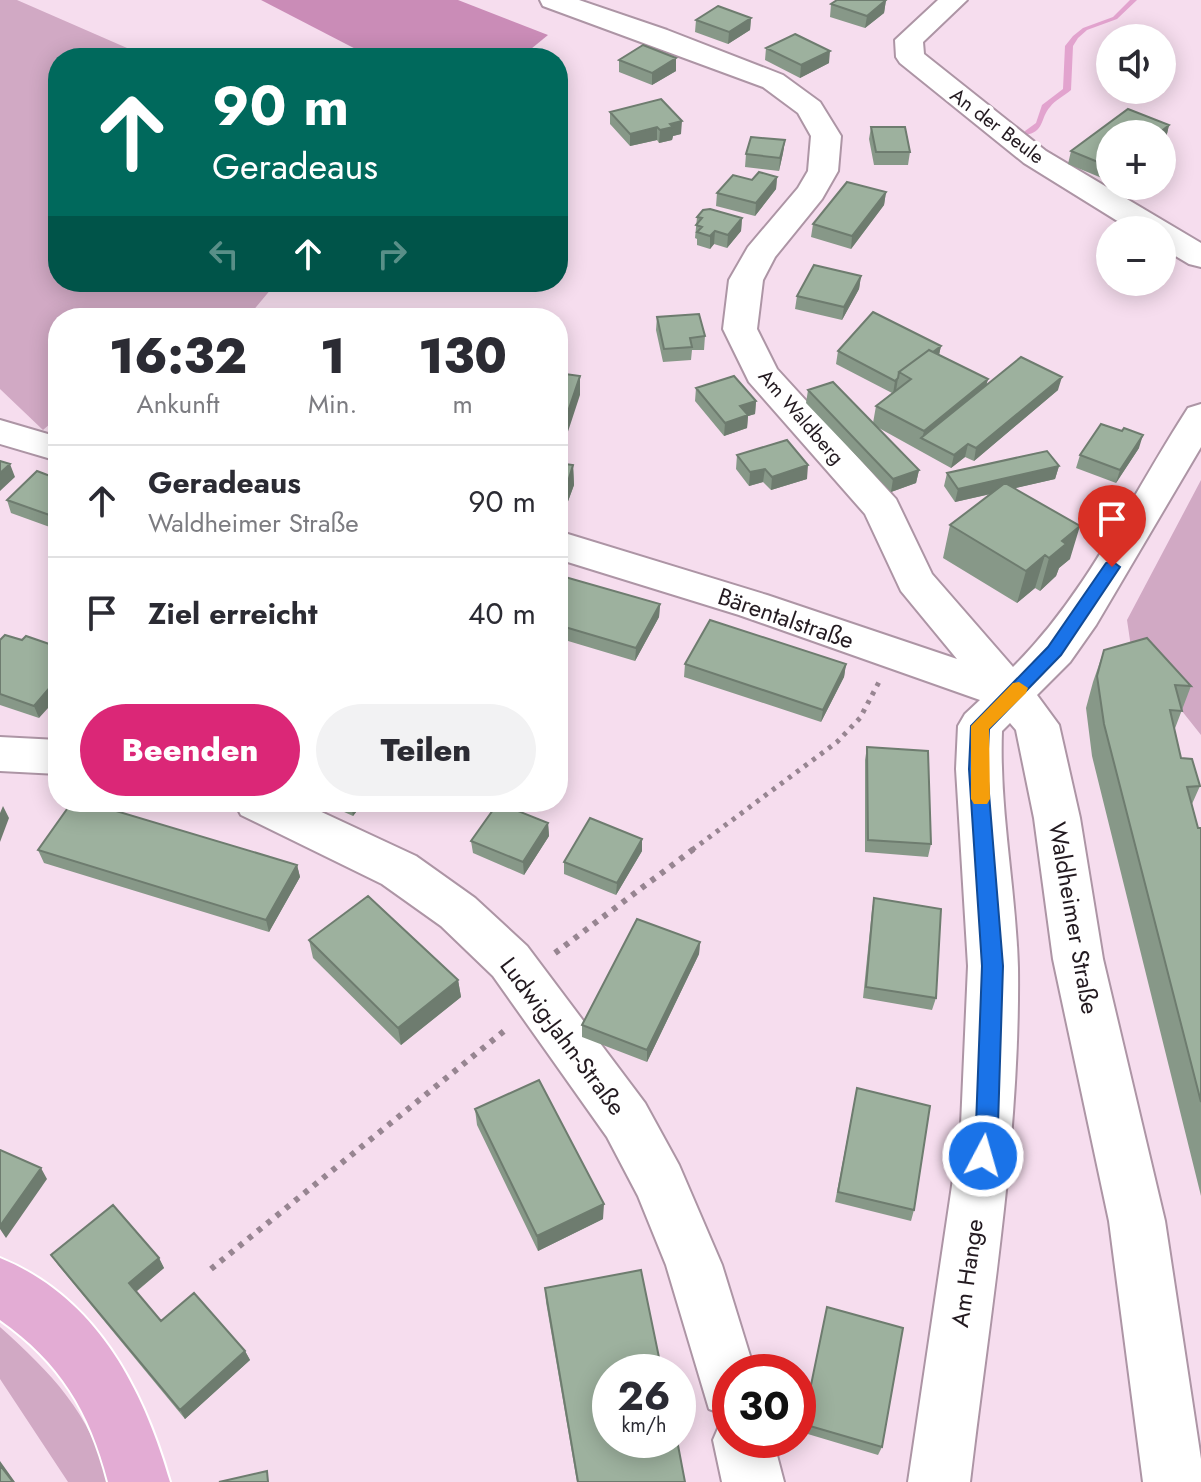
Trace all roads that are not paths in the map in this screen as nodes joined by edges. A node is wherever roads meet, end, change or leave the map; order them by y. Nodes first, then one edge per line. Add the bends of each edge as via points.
1 (553, 0) edge
2 (954, 0) edge
3 (1132, 216) edge
4 (1176, 242) edge
5 (1201, 257) edge
6 (1201, 416) edge
7 (0, 432) edge
8 (48, 446) edge
9 (568, 548) edge
10 (1013, 695) junction
11 (0, 754) edge
12 (48, 756) edge
13 (278, 812) edge
14 (0, 1286) edge
15 (720, 1354) edge
16 (747, 1458) edge
17 (139, 1482) edge
18 (753, 1482) edge
19 (939, 1482) edge
20 (1174, 1482) edge

1 - 10 street, Am Waldberg via 754,72 794,95 819,121 826,136 823,171 746,280 740,329 762,374 882,508 915,581
2 - 3 street, An der Beule via 909,40 910,57 1035,157
4 - 5 street
6 - 10 street via 1081,615
7 - 8 street
9 - 10 street, Bärentalstraße
10 - 19 street, Am Hange via 980,726 978,769 993,966 987,1125
10 - 20 street, Waldheimer Straße via 1037,725 1057,818 1078,959 1137,1221
11 - 12 street
13 - 15 street, Ludwig-Jahn-Straße via 399,870 458,912 532,990 626,1120 660,1183 694,1265
14 - 17 main road via 40,1312 79,1351 111,1399 130,1442
16 - 18 street

